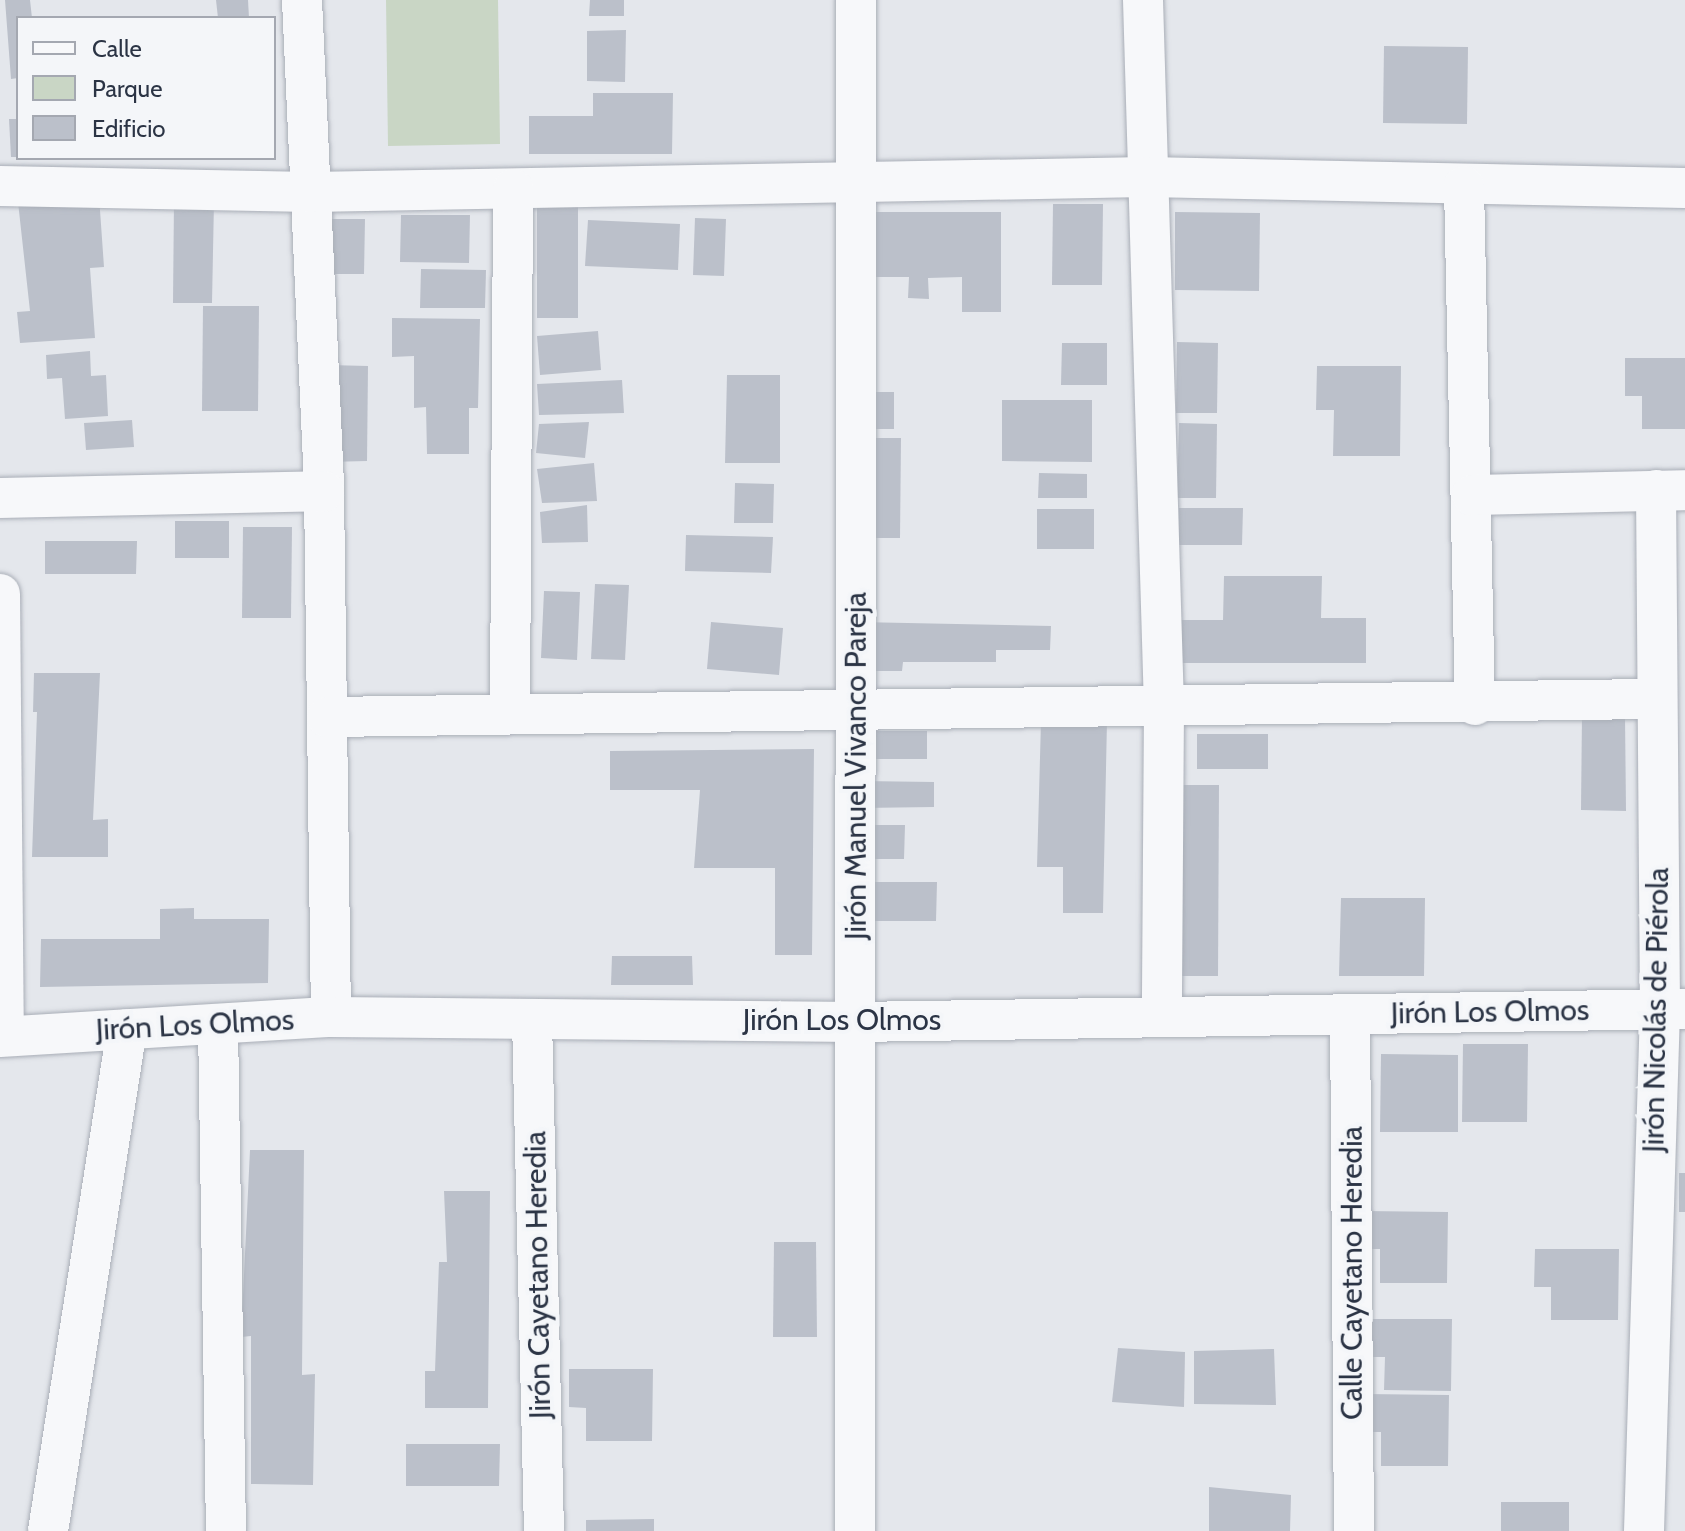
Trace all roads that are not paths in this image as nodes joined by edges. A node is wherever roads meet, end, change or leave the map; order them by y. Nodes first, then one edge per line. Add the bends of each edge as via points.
1 (302, 0) edge
2 (856, 0) edge
3 (1143, 0) edge
4 (1147, 177) junction
5 (856, 183) junction
6 (0, 186) edge
7 (1464, 186) junction
8 (1685, 188) edge
9 (513, 189) junction
10 (311, 192) junction
11 (1670, 490) edge
12 (324, 491) junction
13 (1472, 495) junction
14 (0, 498) edge
15 (0, 594) edge
16 (1655, 699) junction
17 (1475, 705) junction
18 (1164, 707) junction
19 (510, 713) junction
20 (856, 713) junction
21 (327, 717) junction
22 (1672, 1009) edge
23 (1350, 1014) junction
24 (331, 1017) junction
25 (1162, 1017) junction
26 (532, 1019) junction
27 (856, 1022) junction
28 (218, 1024) junction
29 (127, 1029) junction
30 (2, 1036) edge
31 (48, 1531) edge
32 (226, 1531) edge
33 (544, 1531) edge
34 (855, 1531) edge
35 (1354, 1531) edge
36 (1644, 1531) edge

1 - 10 street
2 - 5 street, Jirón Manuel Vivanco Pareja
3 - 4 street
4 - 5 street
4 - 7 street
4 - 18 street
5 - 9 street
5 - 20 street, Jirón Manuel Vivanco Pareja
6 - 10 street
7 - 8 street
7 - 13 street
9 - 10 street
9 - 19 street
10 - 12 street
11 - 13 street
11 - 16 street, Jirón Nicolás de Piérola
12 - 14 street
12 - 21 street
13 - 17 street
15 - 30 street
16 - 17 street
16 - 22 street, Jirón Nicolás de Piérola
17 - 18 street
18 - 20 street
18 - 25 street
19 - 20 street
19 - 21 street
20 - 27 street, Jirón Manuel Vivanco Pareja
21 - 24 street
22 - 23 street, Jirón Los Olmos
22 - 36 street, Jirón Nicolás de Piérola
23 - 25 street, Jirón Los Olmos
23 - 35 street, Calle Cayetano Heredia
24 - 26 street, Jirón Los Olmos
24 - 28 street, Jirón Los Olmos
25 - 27 street, Jirón Los Olmos
26 - 27 street, Jirón Los Olmos
26 - 33 street, Jirón Cayetano Heredia
27 - 34 street, Jirón Manuel Vivanco Pareja
28 - 29 street, Jirón Los Olmos
28 - 32 street
29 - 30 street, Jirón Los Olmos
29 - 31 street

